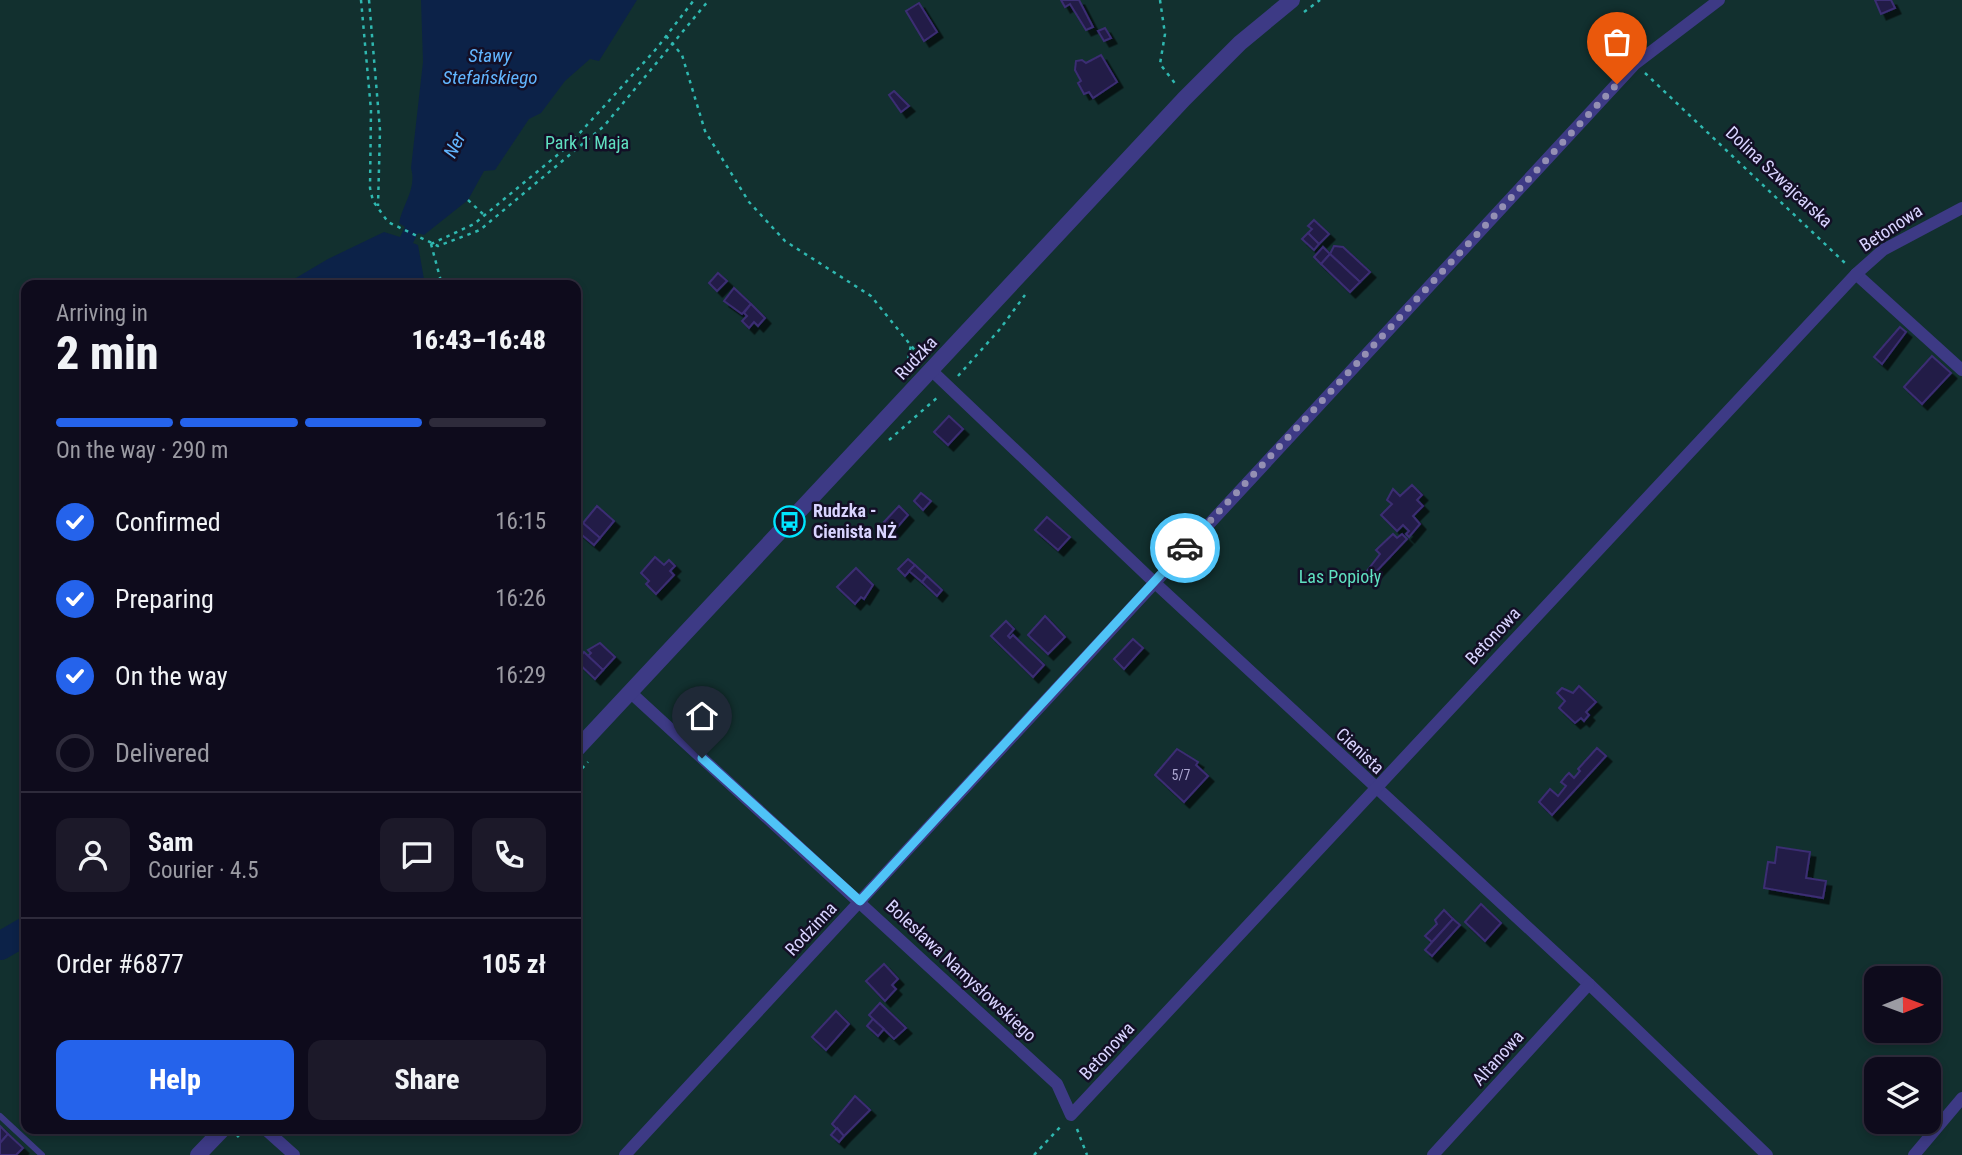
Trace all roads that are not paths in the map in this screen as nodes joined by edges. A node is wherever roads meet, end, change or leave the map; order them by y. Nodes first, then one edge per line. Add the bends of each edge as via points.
1 (1292, 0) edge
2 (1719, 0) edge
3 (1962, 208) edge
4 (1856, 274) junction
5 (931, 370) junction
6 (1962, 370) edge
7 (1154, 582) junction
8 (630, 692) junction
9 (581, 745) edge
10 (1375, 788) junction
11 (860, 901) junction
12 (1588, 984) junction
13 (1962, 1098) edge
14 (1072, 1115) joint
15 (0, 1116) edge
16 (218, 1134) edge
17 (271, 1134) edge
18 (42, 1155) edge
19 (198, 1155) edge
20 (294, 1155) edge
21 (625, 1155) edge
22 (1433, 1155) edge
23 (1767, 1155) edge
24 (1914, 1155) edge

1 - 5 street, Rudzka via 1187,96
2 - 7 street, Rodzinna via 1635,64
3 - 4 street, Betonowa via 1883,250
4 - 6 street
4 - 10 street, Betonowa
5 - 7 street, Cienista
5 - 8 street, Rudzka
7 - 10 street, Cienista
7 - 11 street, Rodzinna
8 - 9 street, Rudzka
8 - 11 street, Bolesława Namysłowskiego
10 - 12 street, Cienista
10 - 14 street, Betonowa
11 - 14 street, Bolesława Namysłowskiego via 1057,1084
11 - 21 street, Rodzinna
12 - 22 street, Altanowa
12 - 23 street, Cienista
13 - 24 street
15 - 18 lane
16 - 19 street
17 - 20 street

